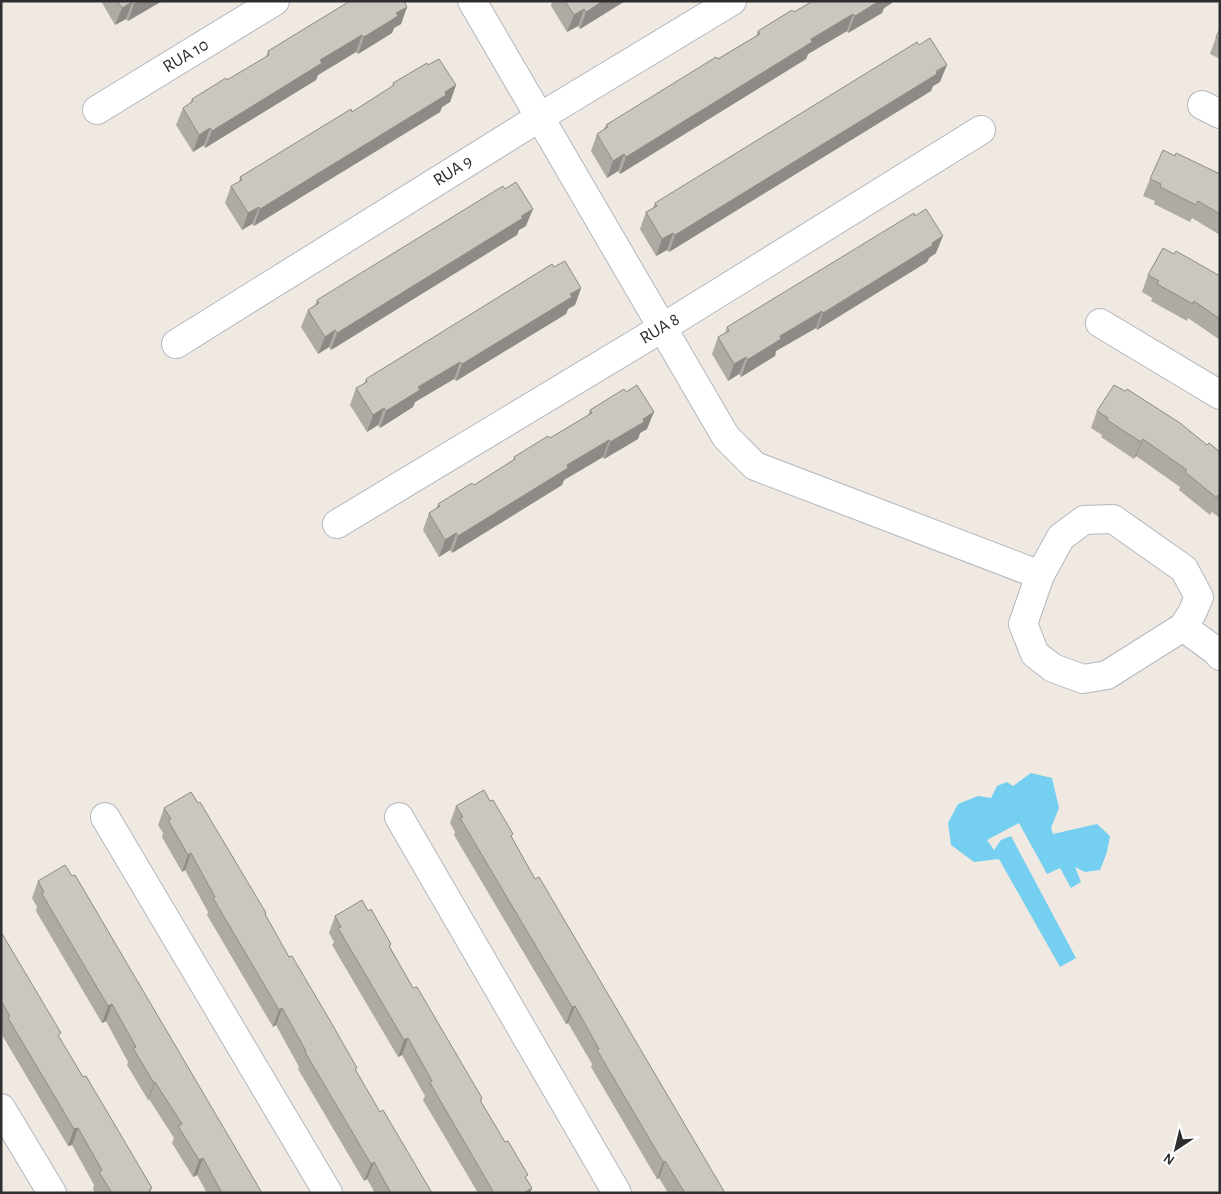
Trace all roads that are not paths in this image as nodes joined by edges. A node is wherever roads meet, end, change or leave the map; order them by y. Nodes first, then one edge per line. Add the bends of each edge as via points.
1 (275, 1) edge
2 (472, 1) edge
3 (732, 1) edge
4 (97, 110) dead end
5 (540, 117) junction
6 (981, 130) dead end
7 (1100, 323) dead end
8 (662, 328) junction
9 (176, 344) dead end
10 (1220, 395) edge
11 (337, 524) dead end
12 (1040, 575) junction
13 (1209, 603) edge
14 (1183, 627) junction
15 (1220, 656) edge
16 (105, 816) dead end
17 (399, 817) dead end
18 (1, 1108) edge
19 (52, 1193) edge
20 (328, 1193) edge
21 (617, 1193) edge

1 - 4 street, RUA 10
2 - 5 street
3 - 5 street, RUA 9
5 - 8 street
5 - 9 street, RUA 9
6 - 8 street, RUA 8
7 - 10 street
8 - 11 street, RUA 8
8 - 12 street via 726,438 755,466
12 - 13 street via 1061,537 1084,520 1114,519 1184,569
12 - 14 street via 1023,624 1035,654 1053,668 1083,679 1106,675
13 - 14 street via 1192,613
14 - 15 street
16 - 20 street
17 - 21 street
18 - 19 street

